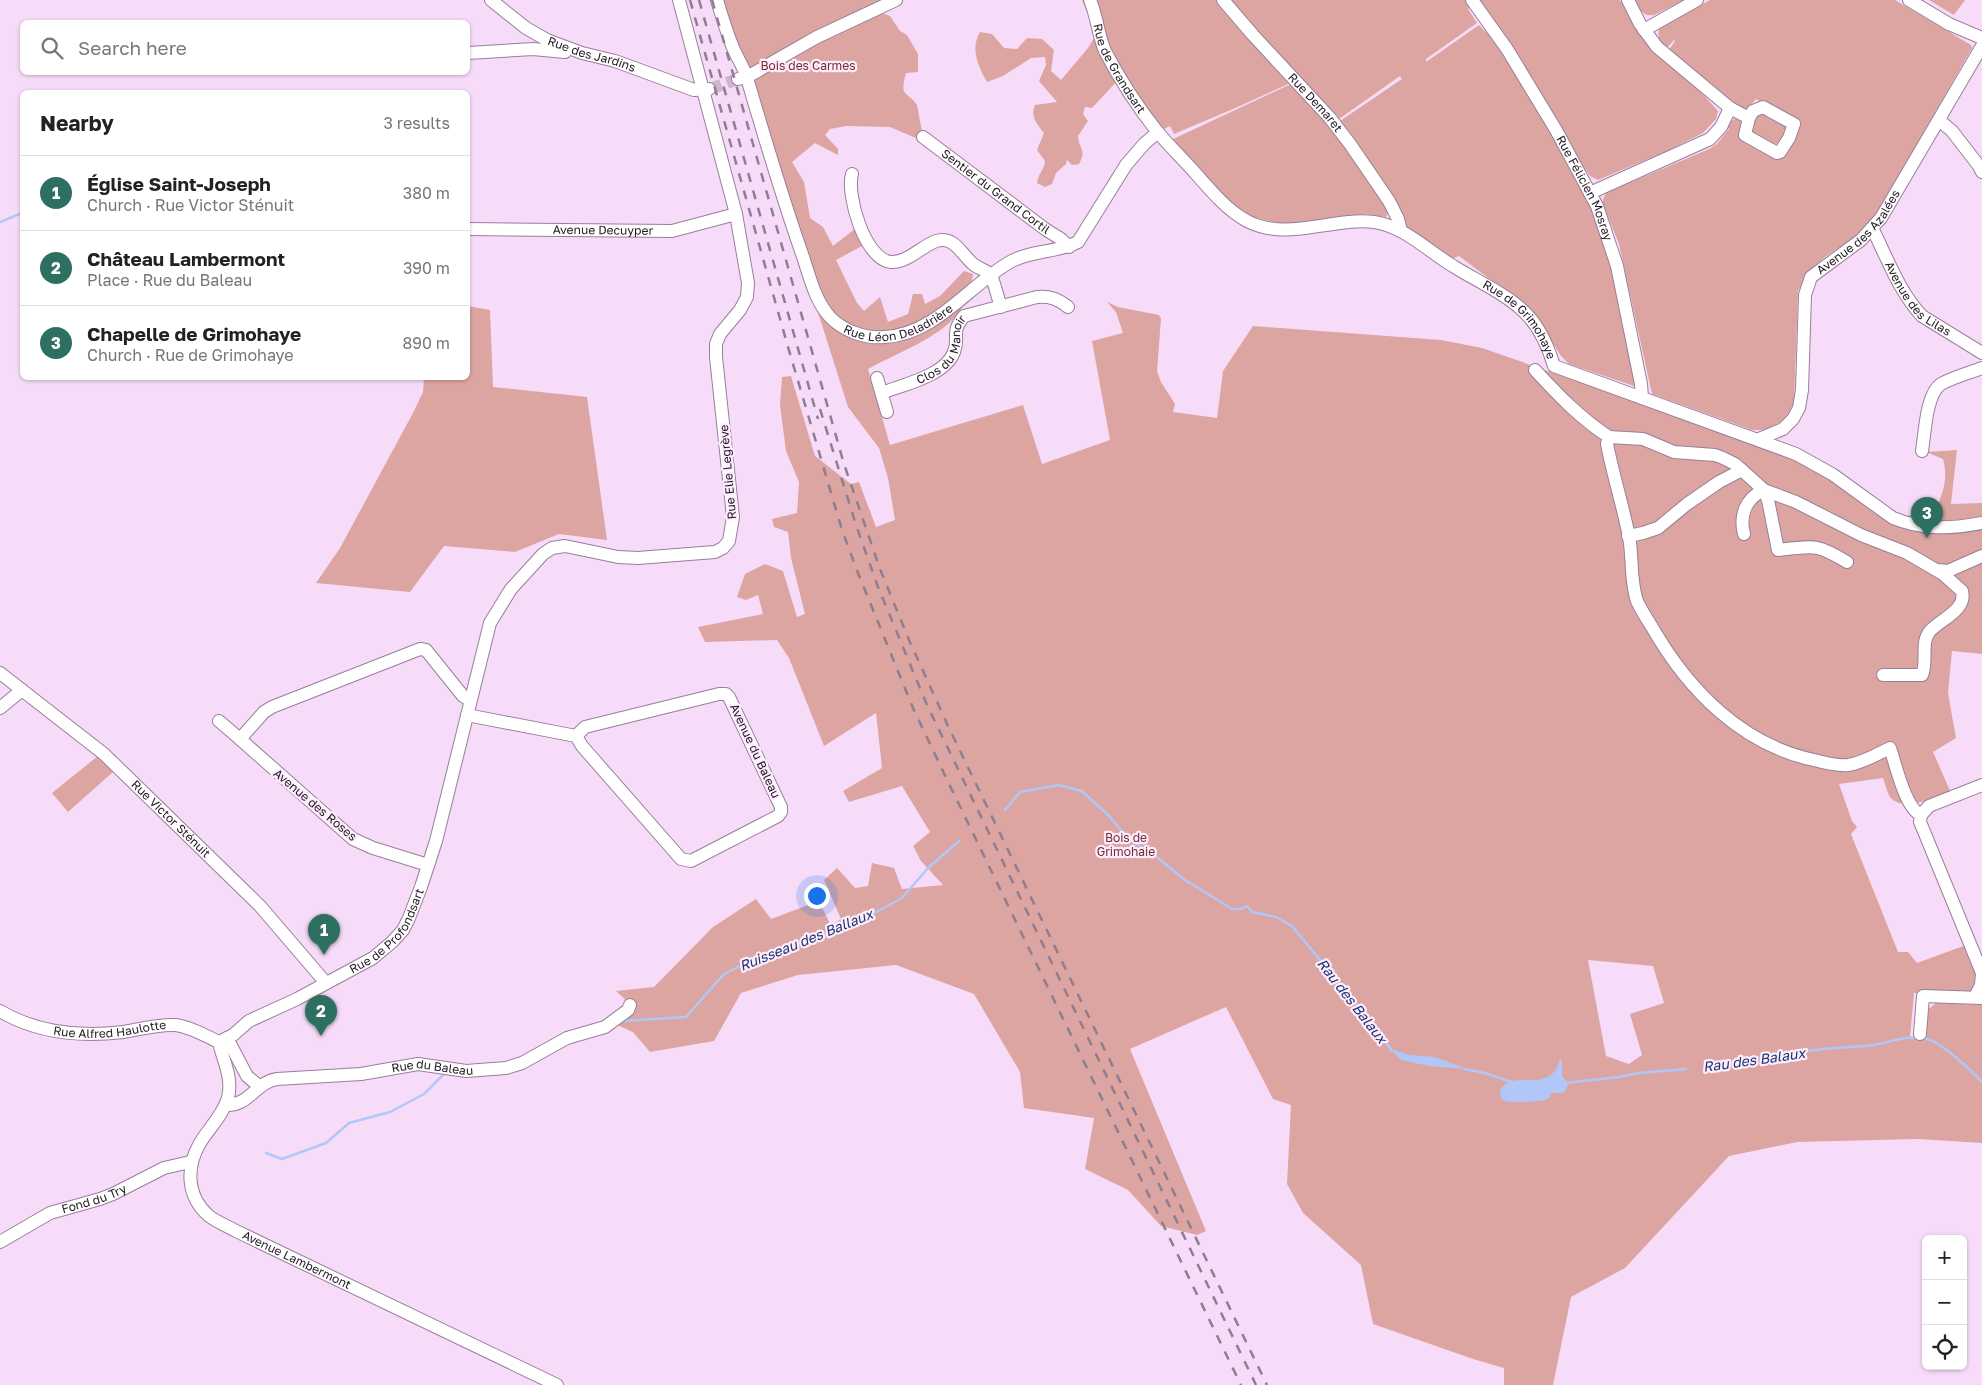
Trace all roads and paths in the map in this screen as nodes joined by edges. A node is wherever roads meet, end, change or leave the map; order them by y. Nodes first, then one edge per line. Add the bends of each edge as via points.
1 (491, 0) edge
2 (679, 0) edge
3 (717, 0) edge
4 (896, 0) edge
5 (1090, 0) edge
6 (1223, 0) edge
7 (1472, 0) edge
8 (1628, 0) edge
9 (1697, 0) edge
10 (1909, 0) edge
11 (1644, 30) junction
12 (1982, 38) edge
13 (1981, 51) edge
14 (582, 53) junction
15 (470, 54) edge
16 (742, 78) junction
17 (707, 94) junction
18 (1730, 108) junction
19 (1749, 118) dead end
20 (1939, 120) junction
21 (1158, 132) junction
22 (923, 137) dead end
23 (1982, 172) edge
24 (852, 174) dead end
25 (1590, 193) junction
26 (736, 214) junction
27 (1395, 228) junction
28 (1872, 228) junction
29 (470, 229) edge
30 (1069, 247) junction
31 (990, 275) junction
32 (1001, 307) junction
33 (1068, 307) dead end
34 (1982, 354) edge
35 (1982, 368) edge
36 (1535, 370) dead end
37 (877, 378) dead end
38 (882, 393) junction
39 (1642, 398) junction
40 (887, 412) dead end
41 (1784, 430) junction
42 (1609, 436) junction
43 (1759, 439) junction
44 (1783, 448) junction
45 (1922, 450) dead end
46 (1742, 470) junction
47 (1764, 490) junction
48 (1982, 523) edge
49 (1744, 534) dead end
50 (1628, 536) junction
51 (1982, 556) edge
52 (1847, 562) dead end
53 (1936, 570) junction
54 (0, 673) edge
55 (1883, 675) dead end
56 (22, 690) junction
57 (470, 700) junction
58 (0, 708) edge
59 (466, 715) junction
60 (219, 721) dead end
61 (576, 736) junction
62 (240, 739) junction
63 (459, 744) joint
64 (1982, 785) edge
65 (1921, 815) junction
66 (428, 865) junction
67 (1982, 973) edge
68 (326, 983) junction
69 (1979, 998) edge
70 (630, 1004) dead end
71 (0, 1011) edge
72 (1920, 1034) dead end
73 (223, 1040) junction
74 (259, 1086) junction
75 (226, 1105) junction
76 (190, 1162) junction
77 (0, 1242) edge
78 (550, 1383) edge

1 - 14 street, Rue des Jardins via 538,36
2 - 17 street, Rue Elie Legrève
3 - 16 street, Rue Léon Deladrière
4 - 16 street via 817,37
5 - 21 street, Rue de Grandsart via 1105,50
6 - 27 street, Rue Demaret via 1335,124 1395,214
7 - 25 street, Rue Félicien Mosray via 1507,49
8 - 11 street
9 - 11 street
10 - 12 street via 1949,24
11 - 18 street via 1657,47
13 - 20 street, Avenue des Azalées
14 - 15 street via 532,49
14 - 17 street, Rue des Jardins
16 - 31 street, Rue Léon Deladrière via 816,294 840,326 870,337 903,335 934,320
17 - 26 street, Rue Elie Legrève
18 - 19 street
18 - 25 street via 1721,127 1710,139
20 - 23 street via 1952,131
20 - 28 street, Avenue des Azalées
21 - 27 street, Rue de Grimohaye via 1224,204 1248,222 1285,230 1365,222
21 - 30 street via 1132,156 1081,239
22 - 30 street, Sentier du Grand Cortil
24 - 31 street via 853,206 866,239 879,257 897,262 944,240 953,243 972,263
25 - 39 street, Rue Félicien Mosray via 1617,266
26 - 29 street, Avenue Decuyper via 672,231
26 - 57 street, Rue Elie Legrève via 748,283 747,297 716,344 733,517 729,541 715,552 638,558 565,546 552,548 511,589 490,623
27 - 39 street, Rue de Grimohaye via 1521,308 1536,328 1554,366
28 - 34 street, Avenue des Lilas via 1905,295 1916,310
28 - 41 street, Avenue des Azalées via 1811,278 1805,295 1801,400
30 - 31 street, Rue Léon Deladrière via 1021,257
31 - 32 street
32 - 33 street, Clos du Manoir via 1037,296 1048,296
32 - 38 street, Clos du Manoir via 964,316 957,325 956,346 948,364 938,372
35 - 45 street via 1935,390
36 - 42 street via 1570,407
37 - 38 street
38 - 40 street
39 - 43 street, Rue de Grimohaye
41 - 43 street
41 - 44 street, Avenue des Azalées
42 - 46 street via 1642,439 1674,452 1723,458
42 - 50 street via 1607,444
43 - 44 street, Rue de Grimohaye
44 - 48 street, Rue de Grimohaye via 1832,474 1900,521 1928,528
46 - 47 street
46 - 50 street via 1687,504 1658,528
47 - 49 street via 1754,494 1747,505 1742,520
47 - 52 street via 1778,550 1814,546
47 - 53 street via 1907,553
50 - 65 street via 1637,601 1664,648 1706,700 1736,726 1800,757 1849,765 1890,748 1909,803
51 - 53 street via 1948,571
53 - 55 street via 1962,590 1961,603 1929,632 1922,675
54 - 56 street, Rue Victor Sténuit
56 - 58 street
56 - 68 street, Rue Victor Sténuit via 98,749 141,790 265,911
57 - 59 street, Rue Elie Legrève
57 - 62 street via 423,649 268,710
59 - 61 street
59 - 63 street, Rue Elie Legrève
60 - 62 street, Avenue des Roses
61 - 61 street, Avenue du Baleau via 585,727 726,694 781,812 686,861 674,852
62 - 66 street, Avenue des Roses via 353,839
63 - 66 street, Rue de Profondsart
64 - 65 street via 1929,806
65 - 67 street via 1922,829
66 - 68 street, Rue de Profondsart via 411,914 397,936 372,958
67 - 69 street
68 - 73 street, Rue de Profondsart via 249,1022
69 - 72 street via 1923,996
70 - 74 street, Rue du Baleau via 628,1010 605,1027 573,1036 506,1068 466,1070 418,1064 361,1074 271,1080
71 - 73 street, Rue Alfred Haulotte via 33,1026 61,1032 108,1034 176,1025
73 - 74 street via 247,1076
73 - 75 street via 229,1085
74 - 75 street, Rue du Baleau via 245,1100
75 - 76 street
76 - 77 street, Fond du Try via 164,1168 113,1194 50,1213
76 - 78 street, Avenue Lambermont via 194,1194 202,1209 214,1219

